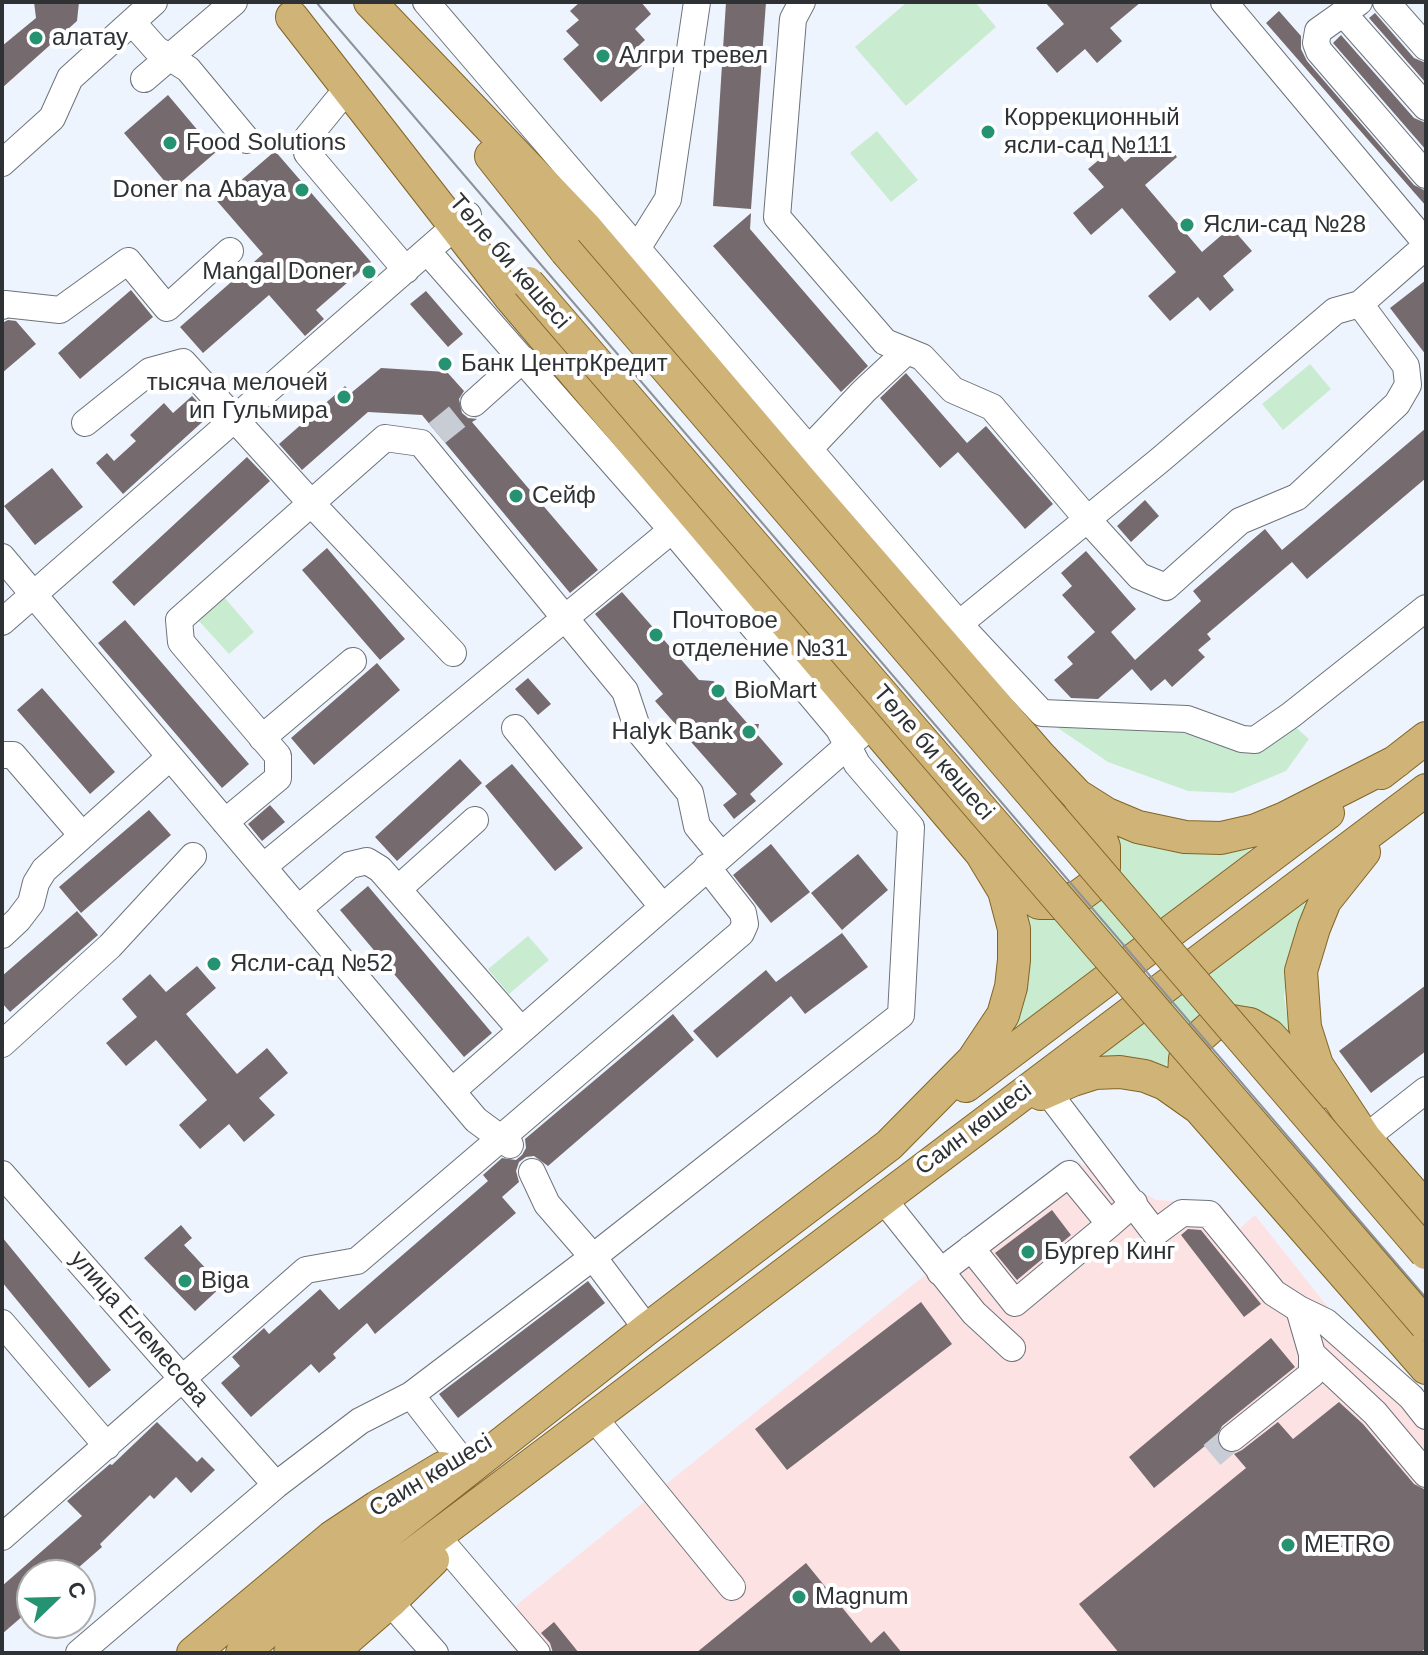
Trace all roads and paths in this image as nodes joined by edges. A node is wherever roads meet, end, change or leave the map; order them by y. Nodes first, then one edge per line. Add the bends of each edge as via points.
1 (154, 2) edge
2 (234, 2) edge
3 (369, 2) edge
4 (426, 2) edge
5 (697, 2) edge
6 (802, 2) edge
7 (1224, 2) edge
8 (1386, 2) edge
9 (1351, 8) edge
10 (286, 10) edge
11 (132, 22) junction
12 (1426, 47) edge
13 (170, 56) junction
14 (144, 79) dead end
15 (347, 89) junction
16 (1426, 107) edge
17 (247, 140) dead end
18 (2, 163) edge
19 (1426, 175) edge
20 (462, 221) junction
21 (1426, 244) edge
22 (638, 247) junction
23 (230, 251) dead end
24 (427, 251) junction
25 (406, 270) junction
26 (1360, 304) junction
27 (2, 306) edge
28 (907, 351) junction
29 (523, 359) junction
30 (474, 403) tunnel mouth
31 (237, 418) junction
32 (85, 423) dead end
33 (809, 449) junction
34 (311, 503) junction
35 (1087, 519) junction
36 (682, 521) junction
37 (2, 557) edge
38 (34, 595) junction
39 (1426, 608) edge
40 (566, 620) junction
41 (2, 622) edge
42 (959, 624) junction
43 (453, 653) dead end
44 (353, 661) dead end
45 (1042, 713) junction
46 (1008, 719) junction
47 (872, 725) junction
48 (515, 728) dead end
49 (262, 738) junction
50 (1426, 738) edge
51 (848, 746) junction
52 (2, 755) edge
53 (170, 757) junction
54 (1397, 761) junction
55 (1425, 791) edge
56 (1077, 795) junction
57 (475, 820) dead end
58 (225, 822) junction
59 (82, 835) junction
60 (981, 853) junction
61 (193, 856) dead end
62 (714, 861) junction
63 (263, 867) junction
64 (398, 889) junction
65 (662, 906) junction
66 (298, 909) junction
67 (2, 935) edge
68 (521, 1030) junction
69 (2, 1044) edge
70 (1426, 1090) edge
71 (452, 1091) junction
72 (1047, 1091) junction
73 (1199, 1108) junction
74 (1365, 1138) junction
75 (505, 1141) junction
76 (955, 1143) junction
77 (889, 1145) junction
78 (532, 1172) dead end
79 (2, 1174) edge
80 (883, 1199) junction
81 (1134, 1203) junction
82 (1426, 1208) edge
83 (1110, 1224) junction
84 (971, 1248) junction
85 (1426, 1253) edge
86 (593, 1257) junction
87 (940, 1272) junction
88 (1299, 1309) junction
89 (2, 1323) edge
90 (1426, 1325) edge
91 (647, 1329) junction
92 (1012, 1348) dead end
93 (1312, 1354) junction
94 (1426, 1368) edge
95 (182, 1379) junction
96 (411, 1395) junction
97 (552, 1404) junction
98 (1426, 1416) edge
99 (594, 1418) junction
100 (1232, 1438) tunnel mouth
101 (107, 1446) junction
102 (460, 1458) junction
103 (523, 1470) junction
104 (1426, 1474) edge
105 (276, 1485) junction
106 (2, 1537) edge
107 (446, 1547) junction
108 (732, 1587) dead end
109 (390, 1602) junction
110 (79, 1653) edge
111 (193, 1653) edge
112 (242, 1653) edge
113 (290, 1653) edge
114 (331, 1653) edge
115 (435, 1653) edge
116 (537, 1653) edge

1 - 11 street
2 - 13 street
3 - 46 main road via 586,228
3 - 85 main road, Төле би көшесі, bridge via 566,251
4 - 22 street
5 - 22 street via 668,199
6 - 28 street via 793,19 777,217 885,342
7 - 21 street
8 - 12 street
9 - 16 street
9 - 19 street via 1318,31 1319,51
10 - 15 main road
10 - 20 main road, Төле би көшесі
11 - 13 street via 156,49
11 - 18 street via 70,78 52,118
13 - 14 street
13 - 17 street via 188,69
15 - 20 main road
15 - 25 street via 307,138 307,153
20 - 24 street
20 - 36 main road via 510,297
20 - 90 main road, Төле би көшесі, bridge via 528,283
21 - 26 street
22 - 33 street
23 - 27 street via 167,308 128,261 60,310
24 - 25 street
24 - 29 street
25 - 31 street
26 - 35 street via 1335,311
26 - 35 street via 1406,366 1408,385 1397,404 1297,497 1240,521 1166,587 1139,576
28 - 33 street
28 - 35 street via 922,357 953,390 992,407
29 - 30 street
29 - 36 street
31 - 32 street via 183,362 150,371
31 - 34 street
31 - 38 street
33 - 42 street
34 - 40 street via 385,438 429,438
34 - 43 street
34 - 49 street via 179,620 181,642
35 - 42 street
36 - 40 street
36 - 47 main road
36 - 51 street
37 - 38 street
38 - 41 street
38 - 53 street
39 - 45 street via 1255,740 1187,719
40 - 62 street via 625,691 638,730 690,793 697,826
40 - 63 street
42 - 45 street
44 - 49 street
45 - 46 street
46 - 56 main road
47 - 51 street
47 - 60 main road
48 - 65 street
49 - 58 street via 278,756 278,778
50 - 54 main road, Саин көшесі
51 - 62 street
51 - 86 street via 911,827 901,1015
52 - 59 street via 13,755
53 - 58 street
53 - 59 street
54 - 56 main road via 1285,818 1221,838 1138,827
54 - 77 main road, Саин көшесі
55 - 74 main road via 1351,865 1325,901 1301,971 1305,1027 1317,1065
55 - 76 main road, Саин көшесі
56 - 60 main road via 1104,847 1104,868 1079,896 1039,903
57 - 64 street
58 - 63 street
59 - 67 street via 44,870 31,903
60 - 77 main road via 1004,891 1014,929 1011,987 1003,1015 973,1060
61 - 69 street via 110,946
62 - 65 street
62 - 75 street via 743,913 741,933
63 - 66 street
64 - 66 street via 367,861 350,865
64 - 68 street
65 - 68 street
66 - 71 street
68 - 71 street
70 - 74 street
71 - 75 street via 476,1120
72 - 73 main road via 1095,1073 1120,1072 1165,1084
72 - 76 main road
72 - 81 street
73 - 74 main road via 1184,1074 1185,1058 1195,1041 1213,1025 1250,1024 1269,1035
73 - 94 main road
74 - 82 main road
75 - 95 street via 357,1261 306,1270
76 - 80 main road, Саин көшесі
77 - 91 main road
78 - 86 street via 547,1204
79 - 95 street, улица Елемесова
80 - 87 street
80 - 99 main road, Саин көшесі
81 - 83 street
81 - 88 street via 1155,1233 1182,1213 1209,1214 1274,1293
83 - 84 street via 1069,1174
83 - 84 street via 1015,1303
84 - 87 street
86 - 91 street
86 - 96 street
87 - 92 street
88 - 93 street
88 - 98 street via 1326,1322
89 - 101 street
91 - 97 main road
93 - 100 street via 1312,1374
93 - 104 street via 1375,1413
95 - 101 street
95 - 105 street, улица Елемесова
96 - 102 street
96 - 105 street via 360,1421
97 - 102 main road, Саин көшесі
97 - 112 main road, Саин көшесі
99 - 103 main road, Саин көшесі
99 - 108 street
101 - 106 street
102 - 111 main road, Саин көшесі via 332,1537
103 - 107 main road, Саин көшесі
103 - 113 main road, Саин көшесі
105 - 110 street
107 - 109 main road, Саин көшесі
107 - 116 street
109 - 114 main road, Саин көшесі
109 - 115 street

